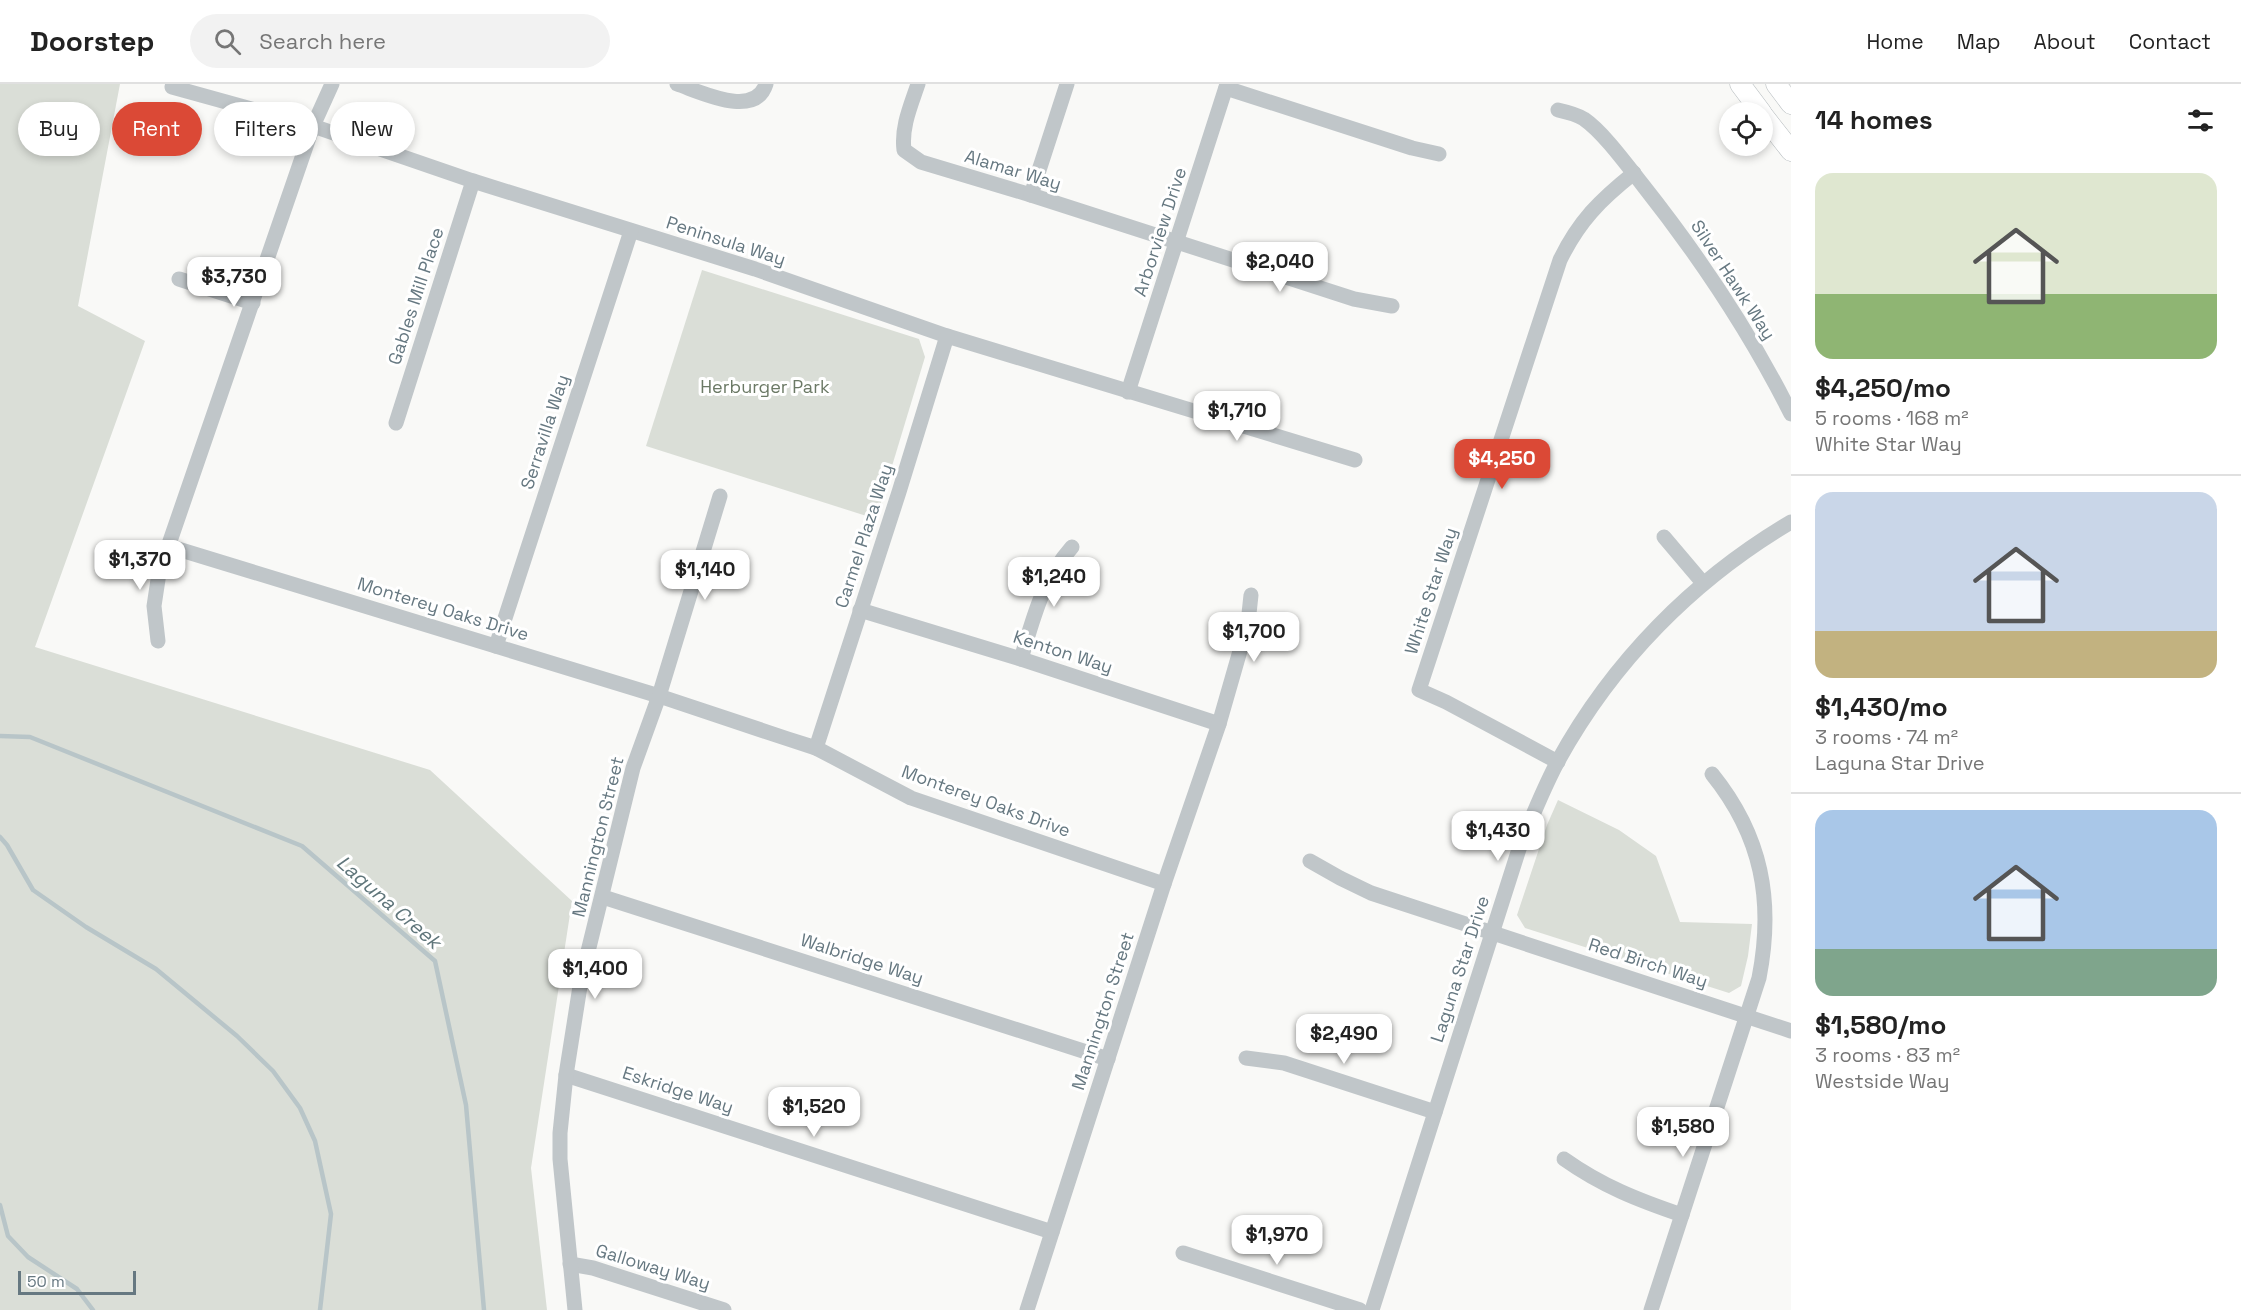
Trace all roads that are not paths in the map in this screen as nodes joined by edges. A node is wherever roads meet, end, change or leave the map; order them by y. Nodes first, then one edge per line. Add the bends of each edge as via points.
1 (332, 84) edge
2 (677, 84) edge
3 (766, 84) edge
4 (918, 84) edge
5 (1067, 84) edge
6 (1740, 84) edge
7 (1776, 84) edge
8 (1227, 86) edge
9 (172, 87) dead end
10 (226, 102) edge
11 (1754, 102) edge
12 (1791, 104) edge
13 (1558, 110) dead end
14 (318, 115) edge
15 (1773, 127) edge
16 (318, 128) edge
17 (1791, 151) edge
18 (1439, 154) dead end
19 (303, 156) edge
20 (1634, 173) junction
21 (473, 181) junction
22 (1031, 195) junction
23 (631, 231) junction
24 (1177, 243) junction
25 (179, 279) dead end
26 (253, 303) junction
27 (1392, 306) dead end
28 (947, 336) junction
29 (1128, 392) junction
30 (1791, 414) edge
31 (396, 423) dead end
32 (1355, 460) dead end
33 (720, 496) dead end
34 (1791, 522) edge
35 (1664, 537) dead end
36 (168, 546) junction
37 (1072, 547) dead end
38 (1703, 583) junction
39 (1251, 595) dead end
40 (860, 610) junction
41 (158, 641) dead end
42 (496, 646) junction
43 (1021, 658) junction
44 (659, 696) junction
45 (1219, 724) junction
46 (816, 748) junction
47 (1558, 762) junction
48 (1712, 774) dead end
49 (1310, 861) dead end
50 (1164, 884) junction
51 (603, 897) junction
52 (1492, 933) junction
53 (1746, 1016) junction
54 (1791, 1031) edge
55 (1246, 1058) dead end
56 (1108, 1059) junction
57 (566, 1075) junction
58 (1435, 1112) junction
59 (1564, 1159) dead end
60 (1682, 1215) junction
61 (1052, 1232) junction
62 (1183, 1252) dead end
63 (570, 1264) junction
64 (575, 1310) edge
65 (724, 1310) edge
66 (1027, 1310) edge
67 (1360, 1310) edge
68 (1372, 1310) edge
69 (1651, 1310) edge

1 - 14 street
2 - 3 street via 733,102 753,100
4 - 22 street, Alamar Way via 904,129 904,150 921,162
5 - 22 street
6 - 11 main road
7 - 12 main road
8 - 18 street
8 - 24 street, Arborview Drive
9 - 10 street, Peninsula Way
13 - 20 street, Silver Hawk Way via 1582,118 1594,127
15 - 17 main road
16 - 21 street, Peninsula Way
19 - 26 street
20 - 30 street, Silver Hawk Way via 1716,283
20 - 47 street, White Star Way via 1582,221 1560,260 1419,690
21 - 23 street, Peninsula Way
21 - 31 street, Gables Mill Place
22 - 24 street, Alamar Way
23 - 28 street, Peninsula Way via 755,269
23 - 42 street, Serravilla Way
24 - 27 street, Alamar Way via 1354,299
24 - 29 street, Arborview Drive
25 - 26 street
26 - 36 street
28 - 29 street, Peninsula Way
28 - 40 street, Carmel Plaza Way
29 - 32 street, Peninsula Way
33 - 44 street, Mannington Street
34 - 38 street, Laguna Star Drive
35 - 38 street
36 - 41 street via 154,606
36 - 42 street, Monterey Oaks Drive
37 - 43 street via 1048,579
38 - 47 street, Laguna Star Drive via 1625,662 1581,722
39 - 45 street, Mannington Street via 1248,623
40 - 43 street, Kenton Way
40 - 46 street, Carmel Plaza Way
42 - 44 street, Monterey Oaks Drive
43 - 45 street, Kenton Way
44 - 46 street, Monterey Oaks Drive
44 - 51 street, Mannington Street via 633,768
45 - 50 street, Mannington Street
46 - 50 street, Monterey Oaks Drive via 912,798
47 - 52 street, Laguna Star Drive via 1539,799
48 - 53 street via 1736,806 1751,838 1765,897 1764,951
49 - 52 street, Red Birch Way via 1371,893
50 - 56 street, Mannington Street
51 - 56 street, Walbridge Way
51 - 57 street, Mannington Street via 581,980
52 - 53 street, Red Birch Way
52 - 58 street, Laguna Star Drive
53 - 54 street, Red Birch Way
53 - 60 street
55 - 58 street via 1284,1063
56 - 61 street, Mannington Street
57 - 61 street, Eskridge Way
57 - 63 street, Mannington Street via 560,1159
58 - 68 street, Laguna Star Drive
59 - 60 street via 1608,1187
60 - 69 street
61 - 66 street, Mannington Street
62 - 67 street
63 - 64 street, Mannington Street
63 - 65 street, Galloway Way

